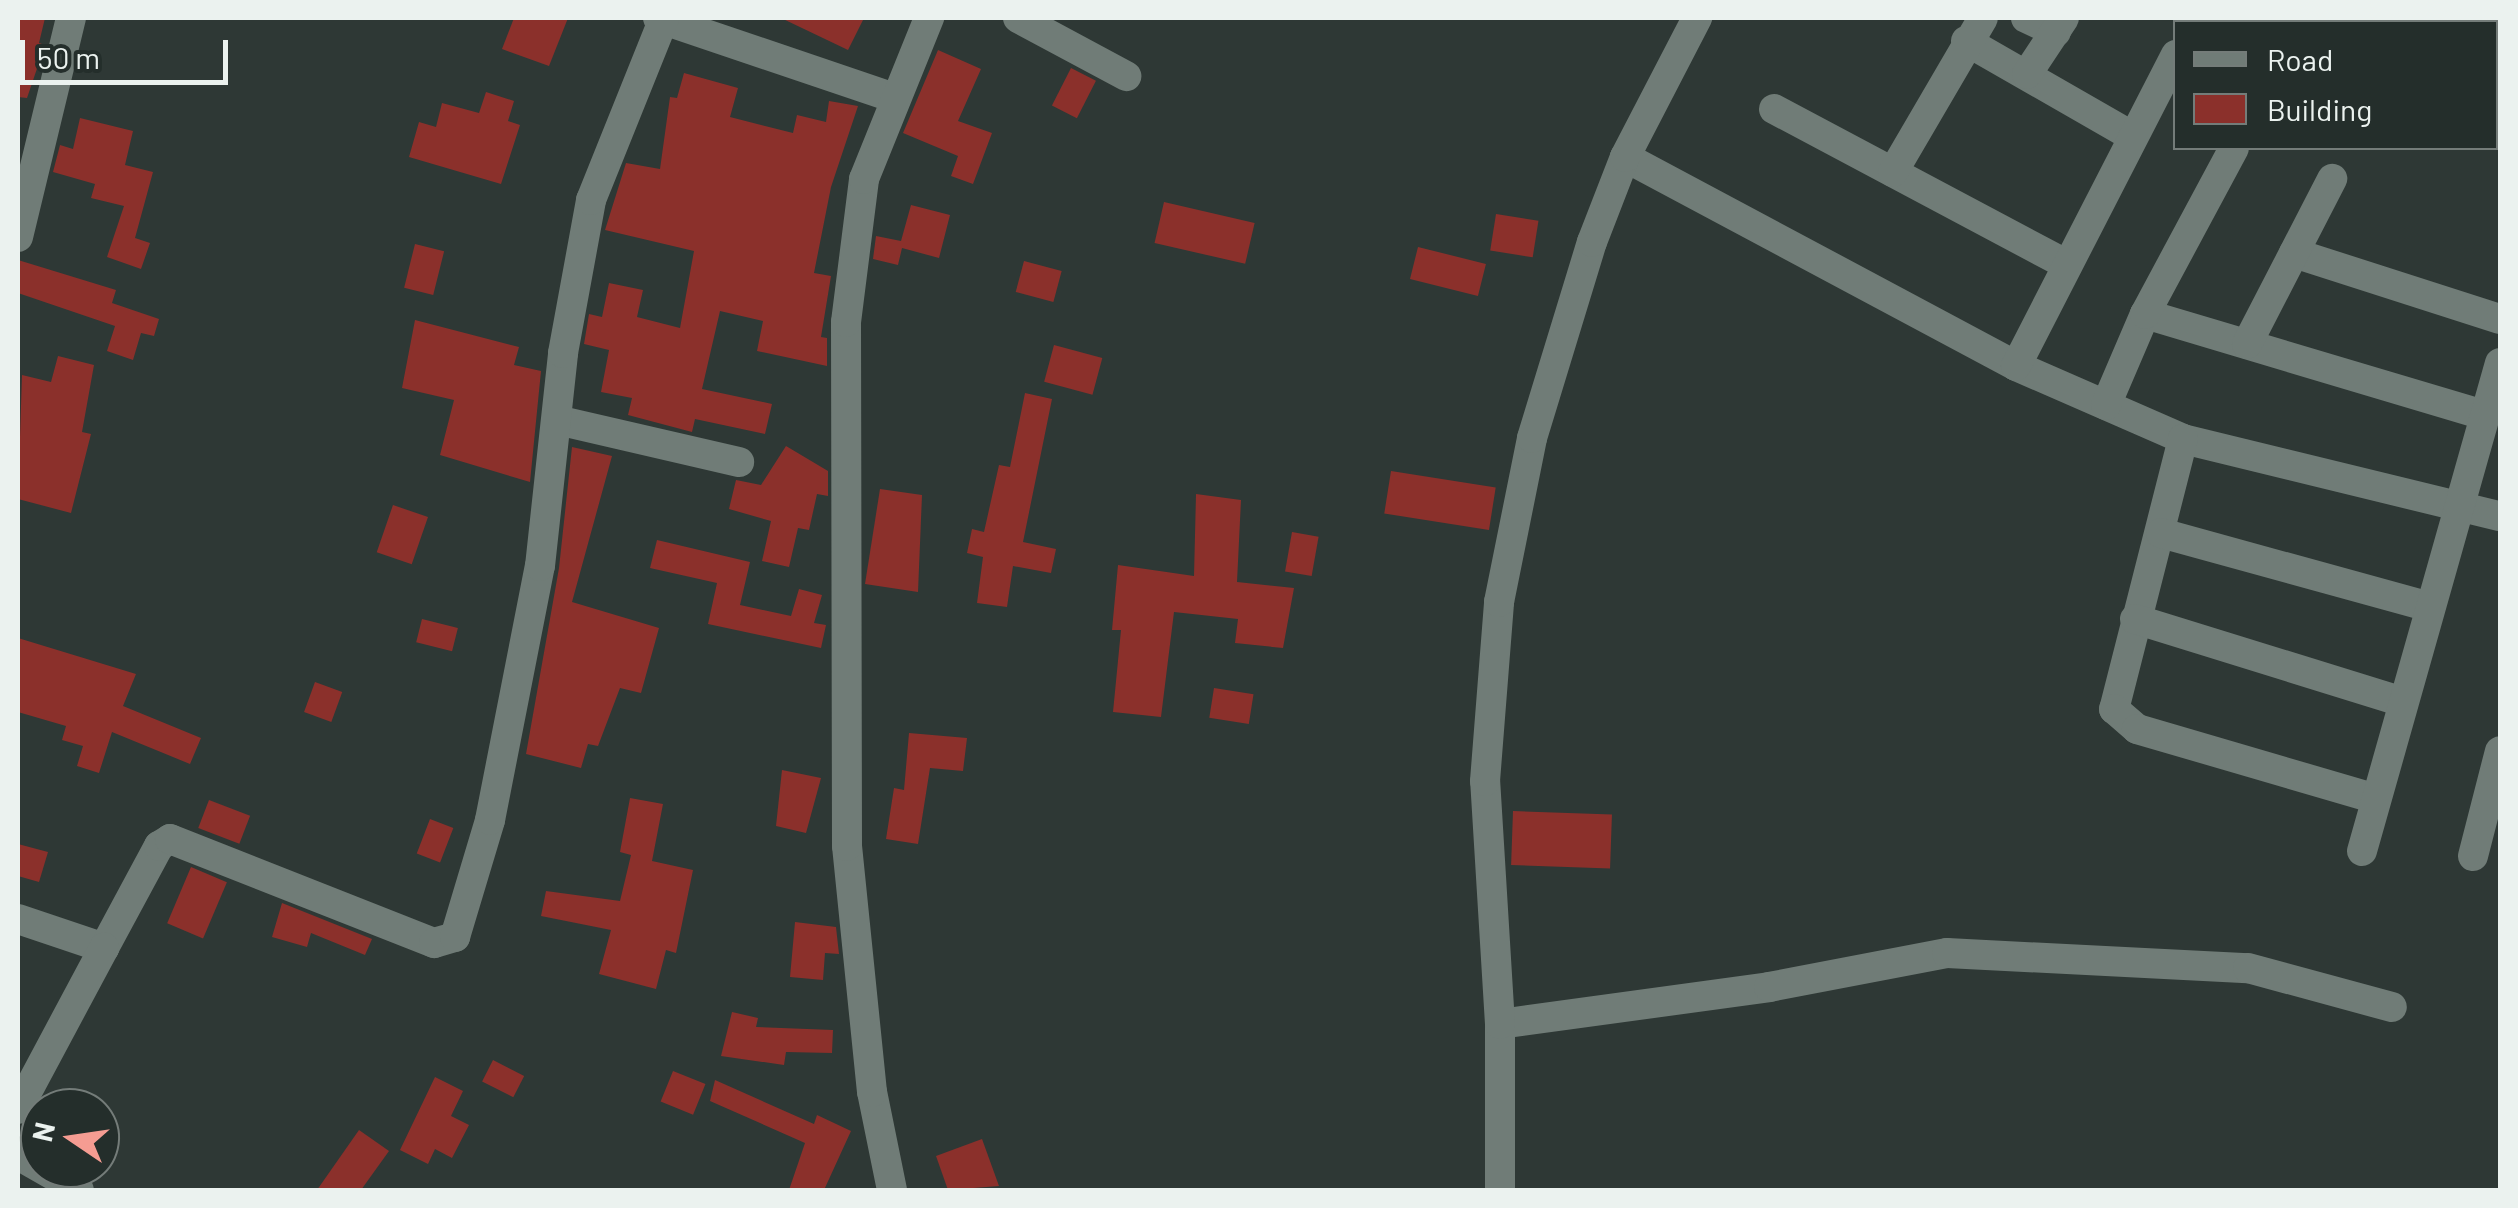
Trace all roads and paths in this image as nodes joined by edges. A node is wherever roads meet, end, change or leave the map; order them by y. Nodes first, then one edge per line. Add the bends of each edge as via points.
1 (71, 18) edge
2 (662, 18) edge
3 (930, 18) edge
4 (1018, 18) edge
5 (1696, 18) edge
6 (2026, 18) edge
7 (2060, 25) edge
8 (1975, 29) edge
9 (2173, 61) edge
10 (2027, 74) junction
11 (1126, 76) dead end
12 (894, 98) junction
13 (1774, 109) dead end
14 (2132, 136) junction
15 (2233, 150) edge
16 (1625, 157) junction
17 (1893, 172) junction
18 (2332, 179) dead end
19 (18, 237) edge
20 (2294, 253) junction
21 (2068, 265) junction
22 (2144, 314) junction
23 (2500, 319) edge
24 (2247, 344) junction
25 (2500, 363) edge
26 (2016, 366) junction
27 (2106, 405) junction
28 (2484, 415) junction
29 (558, 420) junction
30 (2183, 439) junction
31 (739, 462) dead end
32 (2456, 502) junction
33 (2500, 516) edge
34 (2161, 533) junction
35 (2429, 608) junction
36 (2135, 619) junction
37 (2403, 702) junction
38 (2500, 751) edge
39 (2376, 799) junction
40 (2362, 851) dead end
41 (2473, 856) dead end
42 (18, 919) edge
43 (104, 948) junction
44 (2392, 1007) dead end
45 (1500, 1024) junction
46 (18, 1108) edge
47 (18, 1155) edge
48 (79, 1190) edge
49 (892, 1190) edge
50 (1500, 1190) edge

1 - 19 street
2 - 12 street
2 - 29 street via 591,200 570,304
3 - 12 street
4 - 11 street
5 - 16 street
6 - 7 street
7 - 10 street
8 - 10 street
8 - 17 street
9 - 14 street
10 - 14 street
12 - 49 street via 864,178 846,322 847,846 872,1092
13 - 17 street
14 - 21 street
15 - 22 street
16 - 26 street
16 - 45 street via 1532,438 1499,602 1485,781
17 - 21 street
18 - 20 street
20 - 23 street
20 - 24 street
21 - 26 street
22 - 24 street
22 - 27 street
24 - 28 street
25 - 28 street
26 - 27 street
27 - 30 street
28 - 32 street
29 - 31 street
29 - 43 street via 540,566 490,820 452,940 434,942 170,840 160,846
30 - 32 street
30 - 34 street
32 - 33 street
32 - 35 street
34 - 35 street
34 - 36 street
35 - 37 street
36 - 37 street
36 - 39 street via 2114,709 2123,722
37 - 39 street
38 - 41 street
39 - 40 street
42 - 43 street
43 - 46 street
44 - 45 street via 2248,968 1948,953 1769,987
45 - 50 street
47 - 48 street

